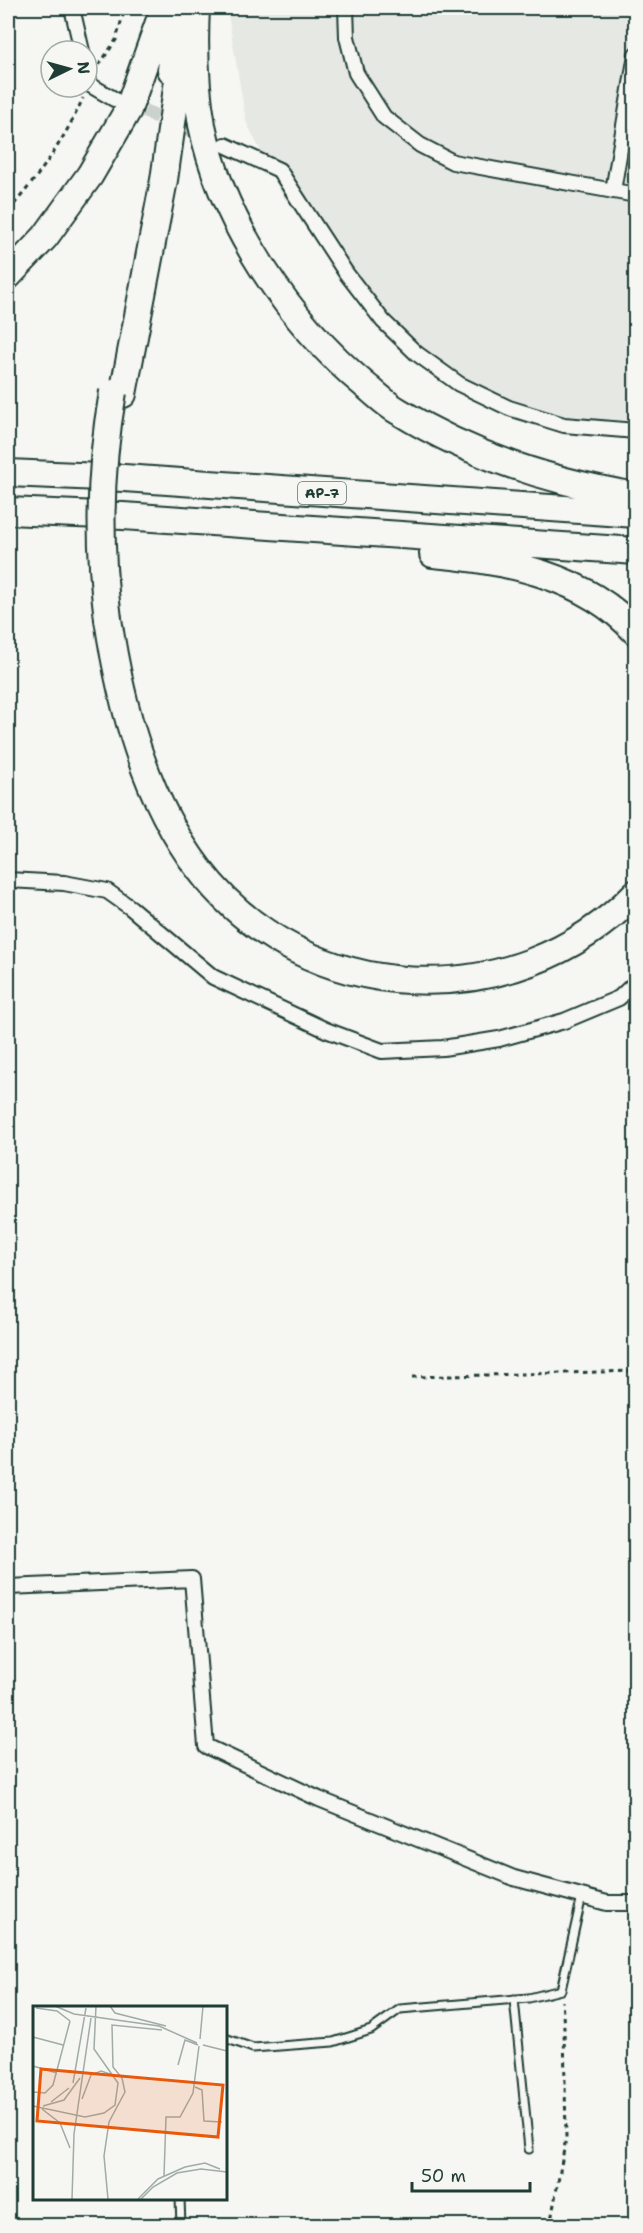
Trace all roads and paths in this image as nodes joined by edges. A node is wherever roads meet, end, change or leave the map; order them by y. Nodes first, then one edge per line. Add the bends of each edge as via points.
1 (72, 8) edge
2 (125, 8) edge
3 (164, 8) edge
4 (178, 8) edge
5 (186, 8) edge
6 (196, 8) edge
7 (346, 8) edge
8 (79, 39) edge
9 (636, 54) edge
10 (99, 62) edge
11 (99, 87) edge
12 (81, 99) edge
13 (114, 99) tunnel mouth
14 (225, 145) dead end
15 (613, 191) junction
16 (636, 195) edge
17 (8, 211) edge
18 (8, 276) edge
19 (118, 393) junction
20 (636, 431) edge
21 (8, 473) edge
22 (636, 496) edge
23 (8, 510) edge
24 (636, 514) edge
25 (315, 529) junction
26 (636, 551) edge
27 (112, 618) junction
28 (636, 632) edge
29 (636, 878) edge
30 (8, 880) edge
31 (636, 893) edge
32 (636, 982) edge
33 (636, 1371) edge
34 (412, 1377) dead end
35 (8, 1587) edge
36 (582, 1896) junction
37 (636, 1903) edge
38 (561, 1990) junction
39 (514, 1999) junction
40 (226, 2038) edge
41 (529, 2149) dead end
42 (180, 2200) edge
43 (181, 2226) edge
44 (550, 2226) edge

1 - 8 street
2 - 10 path via 117,40
3 - 18 highway via 128,110 90,175 45,237
4 - 19 highway via 171,76
5 - 19 highway via 164,180
6 - 22 highway via 199,106 207,147 227,200 254,254 291,310 337,362 395,410 452,442 556,480
7 - 15 street via 347,37 356,72 384,117 420,146 453,162
9 - 15 street
11 - 13 street
12 - 17 path via 72,124
14 - 20 street via 279,170 346,273 383,321 416,353 459,384 509,408 564,425
15 - 16 street
19 - 27 highway, bridge via 104,448 100,505 101,553
21 - 24 highway, AP-7
23 - 25 highway
25 - 26 highway
25 - 28 highway via 344,547 511,564 592,596
27 - 29 highway via 138,717 182,826 207,864 236,897 270,925 304,944 386,968 437,972 483,967 525,954 567,934 608,906
27 - 31 highway via 116,670 129,719 150,781 174,831 199,870 222,896 246,919 282,943 359,973 411,981 463,980 507,970 549,954 593,929
30 - 32 street via 64,883 107,891 213,977 315,1025 382,1051 443,1048 499,1039 564,1021 619,998
33 - 34 path
35 - 36 street via 192,1579 206,1746 319,1798 514,1878
36 - 37 street via 608,1903
36 - 38 lane
38 - 39 lane
38 - 44 path via 566,2138
39 - 40 lane via 400,2009 371,2030 333,2042 253,2048
39 - 41 lane
42 - 43 lane

